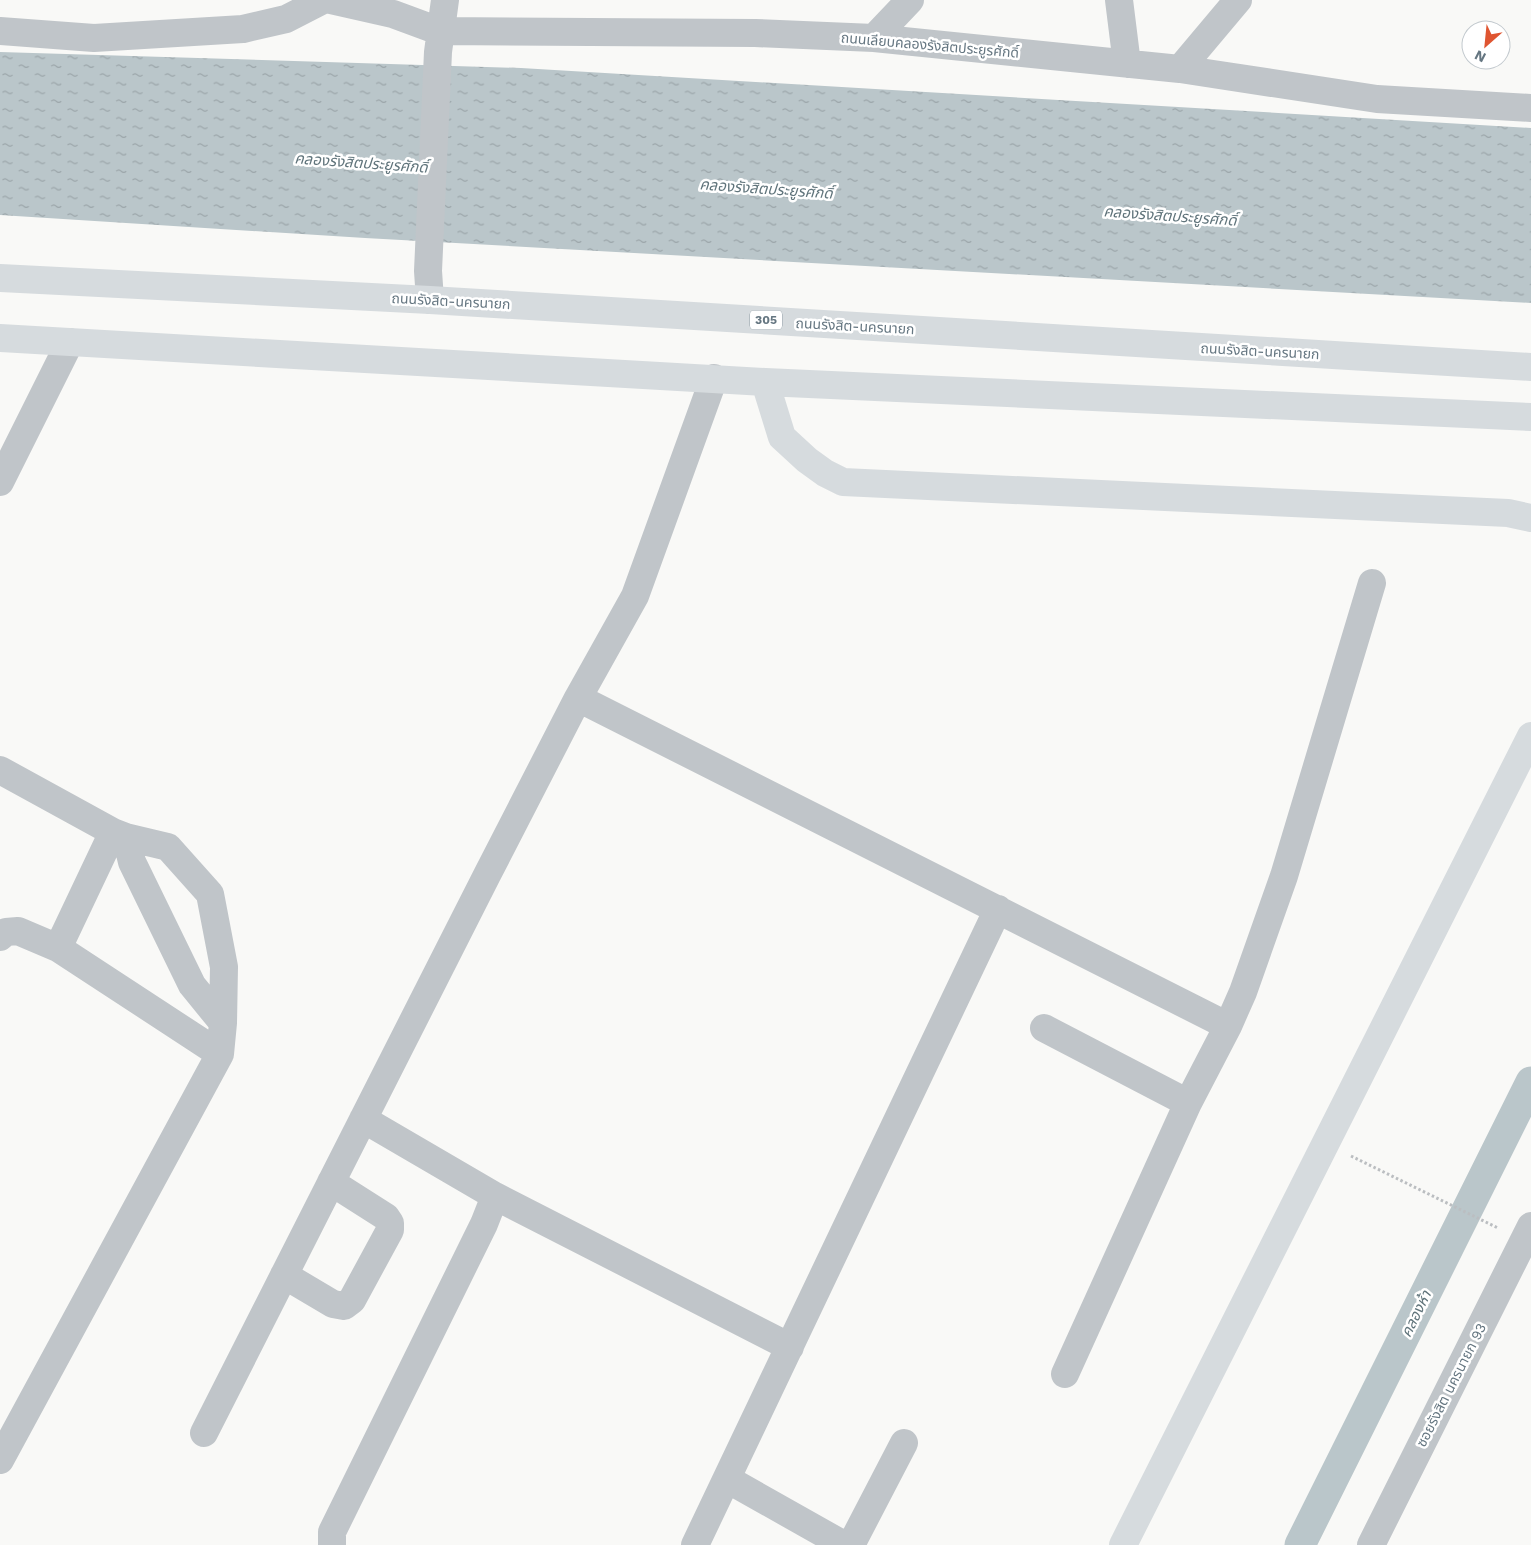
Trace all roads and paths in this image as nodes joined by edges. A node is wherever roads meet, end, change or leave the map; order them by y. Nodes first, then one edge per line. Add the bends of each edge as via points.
1 (323, 0) edge
2 (331, 0) edge
3 (445, 0) edge
4 (910, 0) edge
5 (1119, 0) edge
6 (1238, 0) edge
7 (0, 30) edge
8 (874, 38) junction
9 (439, 41) junction
10 (1127, 64) junction
11 (1180, 69) junction
12 (1531, 108) edge
13 (0, 278) edge
14 (430, 300) junction
15 (0, 338) edge
16 (70, 342) junction
17 (1527, 363) edge
18 (714, 378) junction
19 (765, 382) junction
20 (1531, 417) edge
21 (0, 482) edge
22 (1531, 518) edge
23 (1372, 583) dead end
24 (578, 698) junction
25 (1531, 736) edge
26 (0, 770) edge
27 (120, 834) junction
28 (998, 910) junction
29 (0, 937) edge
30 (58, 948) junction
31 (223, 1023) junction
32 (1228, 1026) junction
33 (1044, 1028) dead end
34 (220, 1054) junction
35 (1188, 1103) junction
36 (363, 1119) junction
37 (1352, 1156) dead end
38 (331, 1182) junction
39 (494, 1196) junction
40 (1492, 1226) dead end
41 (1531, 1226) edge
42 (284, 1275) junction
43 (790, 1347) junction
44 (1065, 1374) dead end
45 (204, 1434) dead end
46 (904, 1442) dead end
47 (0, 1460) edge
48 (726, 1479) junction
49 (332, 1545) edge
50 (695, 1545) edge
51 (844, 1545) edge
52 (851, 1545) edge
53 (1123, 1545) edge
54 (1371, 1545) edge

1 - 7 street via 286,19 242,30 94,38
2 - 9 street, ถนนเลียบคลองรังสิตประยูรศักดิ์ via 393,14
3 - 9 street
4 - 8 street
5 - 10 street
6 - 11 street
8 - 9 street, ถนนเลียบคลองรังสิตประยูรศักดิ์ via 755,33
8 - 10 street, ถนนเลียบคลองรังสิตประยูรศักดิ์
9 - 14 street via 428,271
10 - 11 street, ถนนเลียบคลองรังสิตประยูรศักดิ์
11 - 12 street, ถนนเลียบคลองรังสิตประยูรศักดิ์ via 1377,99
13 - 14 main road, ถนนรังสิต-นครนายก / 305
14 - 17 main road, ถนนรังสิต-นครนายก / 305
15 - 16 main road
16 - 18 main road
16 - 21 street
18 - 19 main road
18 - 24 street via 635,596
19 - 20 main road
19 - 22 main road via 782,437 824,473 843,482 1508,513
23 - 32 street via 1284,876
24 - 28 street
24 - 36 street
25 - 53 main road
26 - 27 street
27 - 30 street
27 - 31 street via 192,985
27 - 31 street via 168,847 210,894 224,967
28 - 32 street
28 - 43 street
29 - 30 street via 6,932 18,931
30 - 34 street
31 - 34 street
32 - 35 street
33 - 35 street
34 - 47 street
35 - 44 street
36 - 38 street
36 - 39 street
37 - 40 path
38 - 42 street
38 - 42 street via 386,1217 390,1230 352,1300 344,1306 333,1304
39 - 43 street
39 - 49 street via 484,1224 332,1532
41 - 54 street, ซอยรังสิต นครนายก 93
42 - 45 street
43 - 48 street
46 - 52 street
48 - 50 street
48 - 51 street

